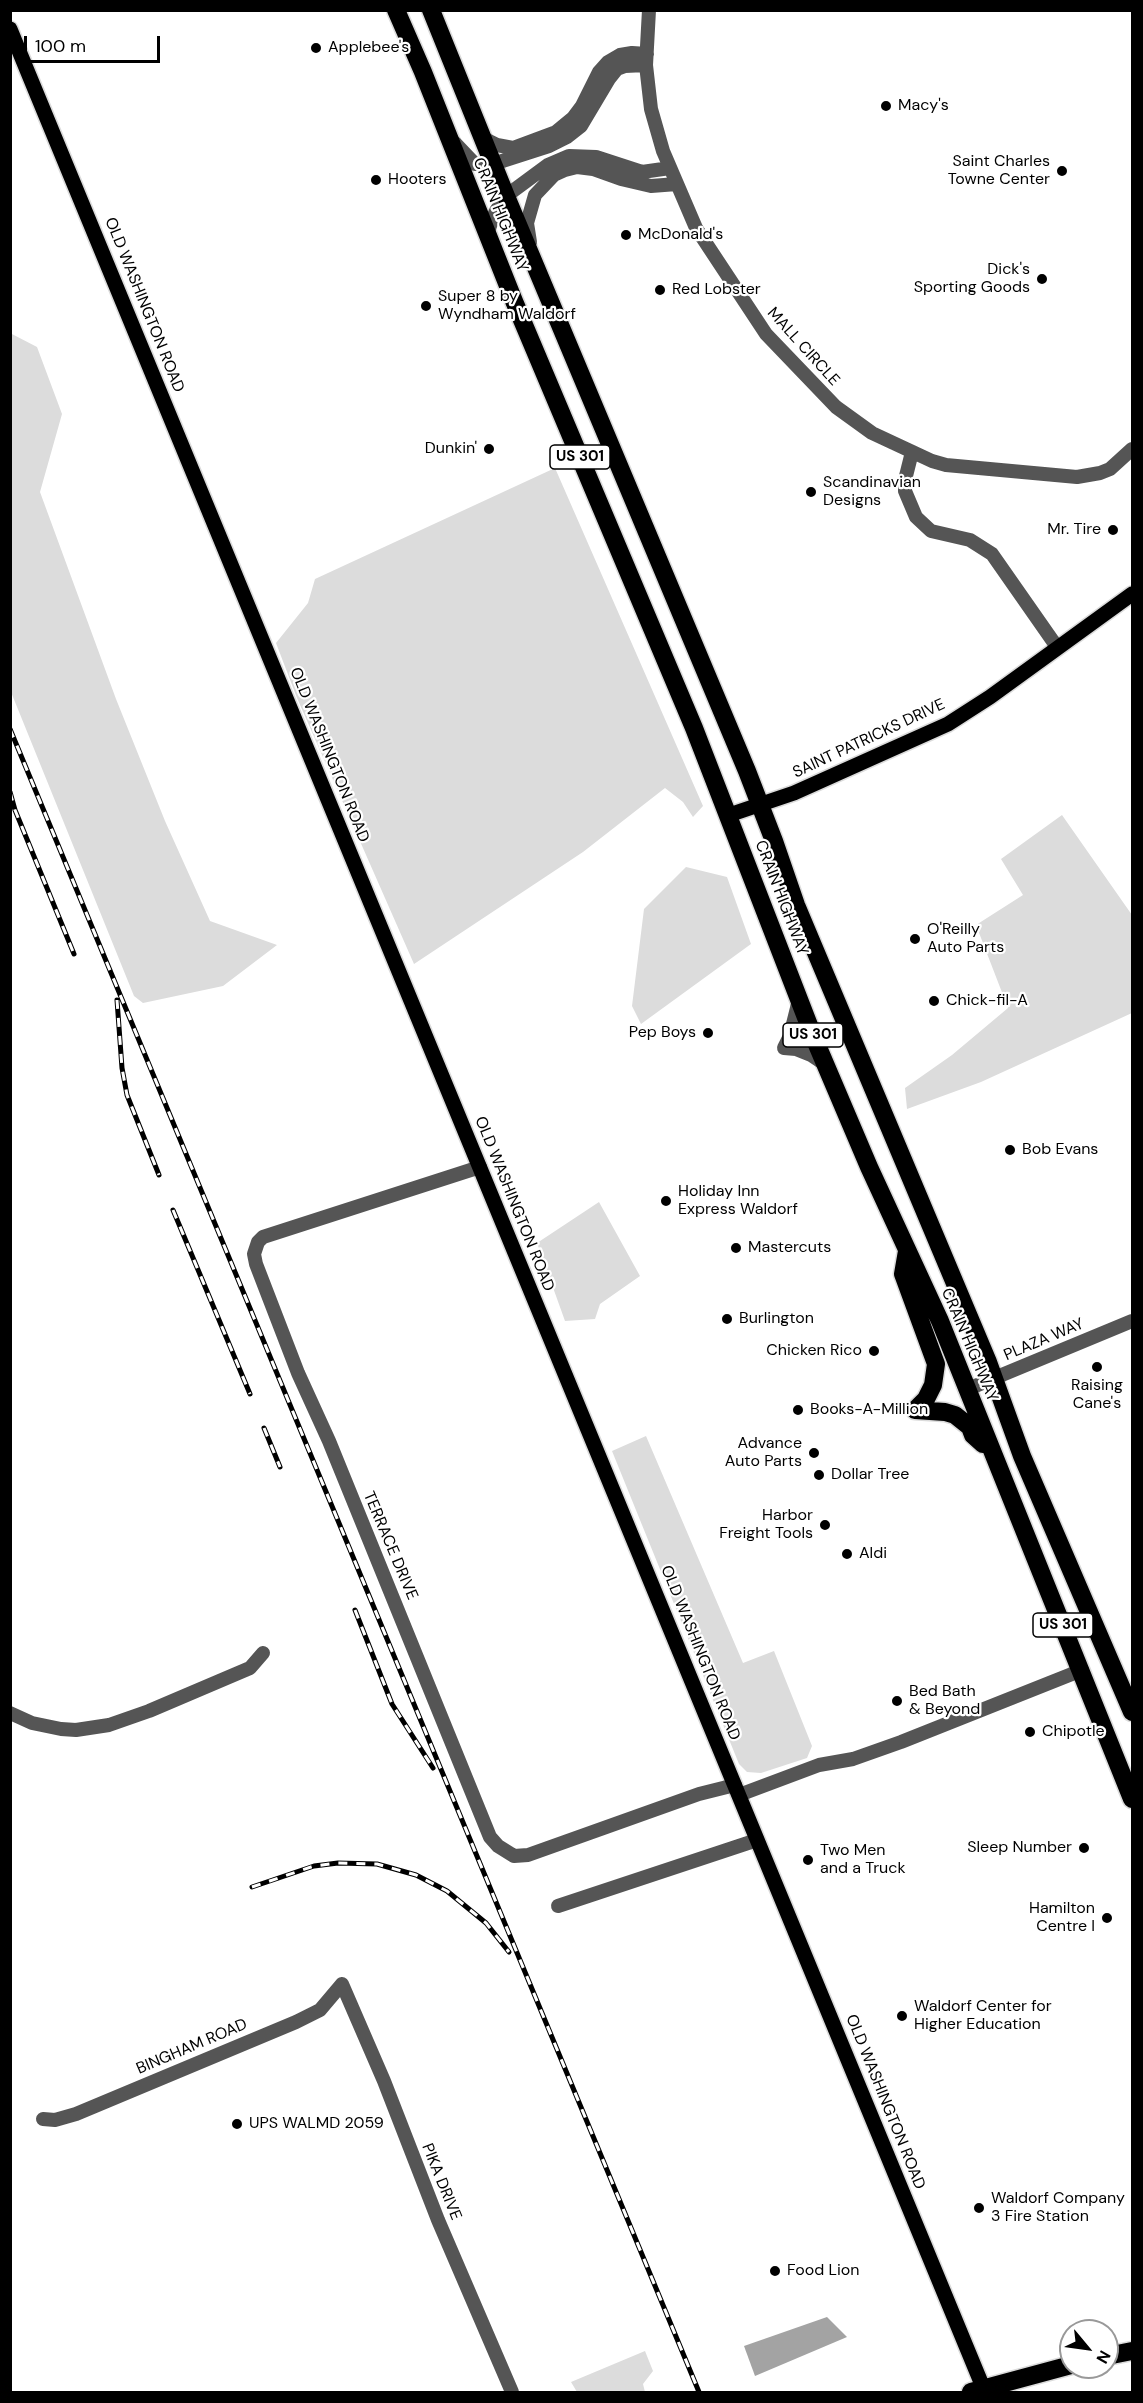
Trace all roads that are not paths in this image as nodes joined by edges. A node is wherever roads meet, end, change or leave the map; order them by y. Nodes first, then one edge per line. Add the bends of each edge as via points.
1 (396, 10) edge
2 (431, 10) edge
3 (649, 10) edge
4 (10, 29) edge
5 (646, 60) junction
6 (445, 128) junction
7 (483, 138) junction
8 (493, 165) junction
9 (670, 168) junction
10 (677, 184) junction
11 (506, 196) junction
12 (487, 233) junction
13 (533, 259) junction
14 (1132, 449) edge
15 (912, 452) junction
16 (1132, 594) edge
17 (1058, 647) junction
18 (760, 803) junction
19 (729, 815) junction
20 (799, 1000) junction
21 (826, 1065) junction
22 (480, 1167) junction
23 (907, 1251) junction
24 (1132, 1321) edge
25 (994, 1379) junction
26 (968, 1389) junction
27 (992, 1451) junction
28 (262, 1653) dead end
29 (1082, 1670) junction
30 (1132, 1712) edge
31 (10, 1713) edge
32 (737, 1790) junction
33 (1132, 1799) edge
34 (757, 1840) junction
35 (558, 1906) dead end
36 (342, 1984) joint
37 (43, 2119) dead end
38 (1059, 2368) edge
39 (980, 2391) edge
40 (512, 2392) edge

1 - 6 highway, CRAIN HIGHWAY / US 301
2 - 7 highway, CRAIN HIGHWAY / US 301
3 - 5 street, MALL CIRCLE
4 - 22 main road, OLD WASHINGTON ROAD
5 - 7 street via 632,53 609,62 599,72 573,118 556,132 513,148
5 - 8 street via 617,69 583,123 567,137
5 - 9 street, MALL CIRCLE via 651,109
6 - 8 street via 475,164
6 - 12 highway, CRAIN HIGHWAY / US 301
7 - 8 highway, CRAIN HIGHWAY / US 301
8 - 11 highway, CRAIN HIGHWAY / US 301
9 - 10 street, MALL CIRCLE
9 - 11 street via 642,172 596,157 569,156 548,165
10 - 13 street via 651,186 577,167 554,175 535,195 529,210 527,223
10 - 15 street, MALL CIRCLE via 696,228 766,334 836,407 872,433
11 - 12 street
11 - 13 highway, CRAIN HIGHWAY / US 301
12 - 19 highway, CRAIN HIGHWAY / US 301
13 - 18 highway, CRAIN HIGHWAY / US 301
14 - 15 street, MALL CIRCLE via 1110,469 1077,477 946,465
15 - 17 street via 905,491 916,517 931,531 970,540 992,554
16 - 17 main road, SAINT PATRICKS DRIVE
17 - 18 main road, SAINT PATRICKS DRIVE via 948,724 794,793
18 - 19 main road, SAINT PATRICKS DRIVE
18 - 25 highway, CRAIN HIGHWAY / US 301 via 796,905
19 - 20 highway, CRAIN HIGHWAY / US 301
20 - 21 highway, CRAIN HIGHWAY / US 301
20 - 21 street via 784,1048 811,1055
21 - 23 highway, CRAIN HIGHWAY / US 301
22 - 32 main road, OLD WASHINGTON ROAD
22 - 32 street, TERRACE DRIVE via 263,1237 258,1242 256,1264 298,1373 490,1837 498,1846 514,1856 528,1855 699,1794
23 - 26 highway, CRAIN HIGHWAY / US 301
23 - 27 highway via 903,1274 936,1364 933,1385 915,1410 955,1415
24 - 25 street, PLAZA WAY
25 - 26 street, PLAZA WAY
25 - 30 highway, CRAIN HIGHWAY / US 301 via 1022,1456
26 - 27 highway, CRAIN HIGHWAY / US 301
27 - 29 highway, CRAIN HIGHWAY / US 301
28 - 31 street via 250,1668 109,1725 61,1729
29 - 32 street via 882,1749
29 - 33 highway, CRAIN HIGHWAY / US 301
32 - 34 main road, OLD WASHINGTON ROAD
34 - 35 street
34 - 39 main road, OLD WASHINGTON ROAD
36 - 37 street, BINGHAM ROAD via 320,2010 296,2022 76,2114
36 - 40 street, PIKA DRIVE
38 - 39 highway

